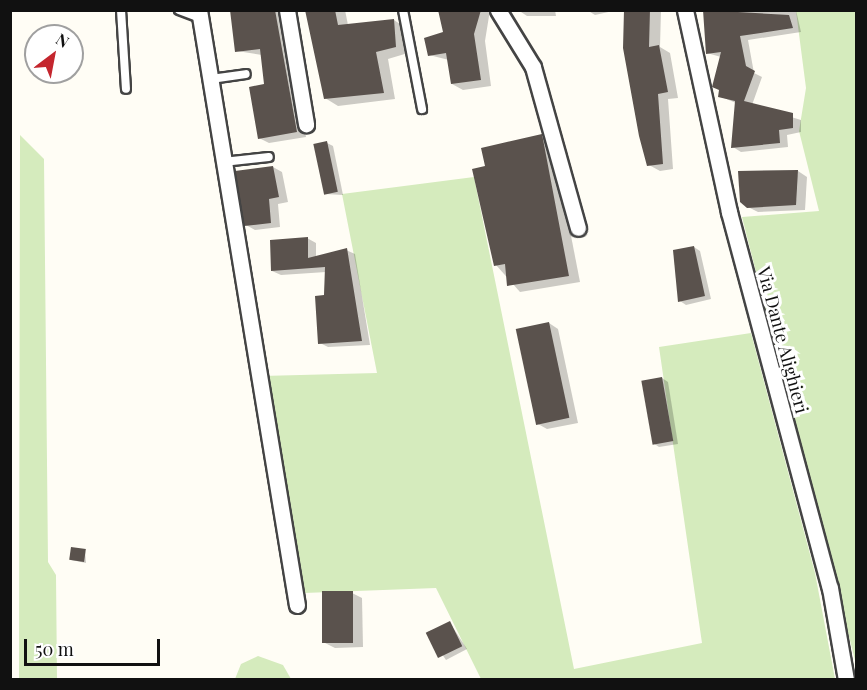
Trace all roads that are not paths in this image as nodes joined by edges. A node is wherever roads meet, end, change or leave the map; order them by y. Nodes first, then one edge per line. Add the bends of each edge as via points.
1 (121, 10) edge
2 (178, 10) edge
3 (286, 10) edge
4 (403, 10) edge
5 (498, 10) edge
6 (685, 10) edge
7 (200, 14) edge
8 (246, 74) dead end
9 (211, 79) junction
10 (126, 89) dead end
11 (422, 109) dead end
12 (306, 124) dead end
13 (269, 157) dead end
14 (223, 162) junction
15 (578, 228) dead end
16 (297, 605) dead end
17 (846, 680) edge

1 - 10 lane
2 - 7 lane
3 - 12 street
4 - 11 lane
5 - 15 street via 533,67
6 - 17 street, Via Dante Alighieri via 729,212 830,588
7 - 9 street
8 - 9 lane
9 - 14 street
13 - 14 lane
14 - 16 street

